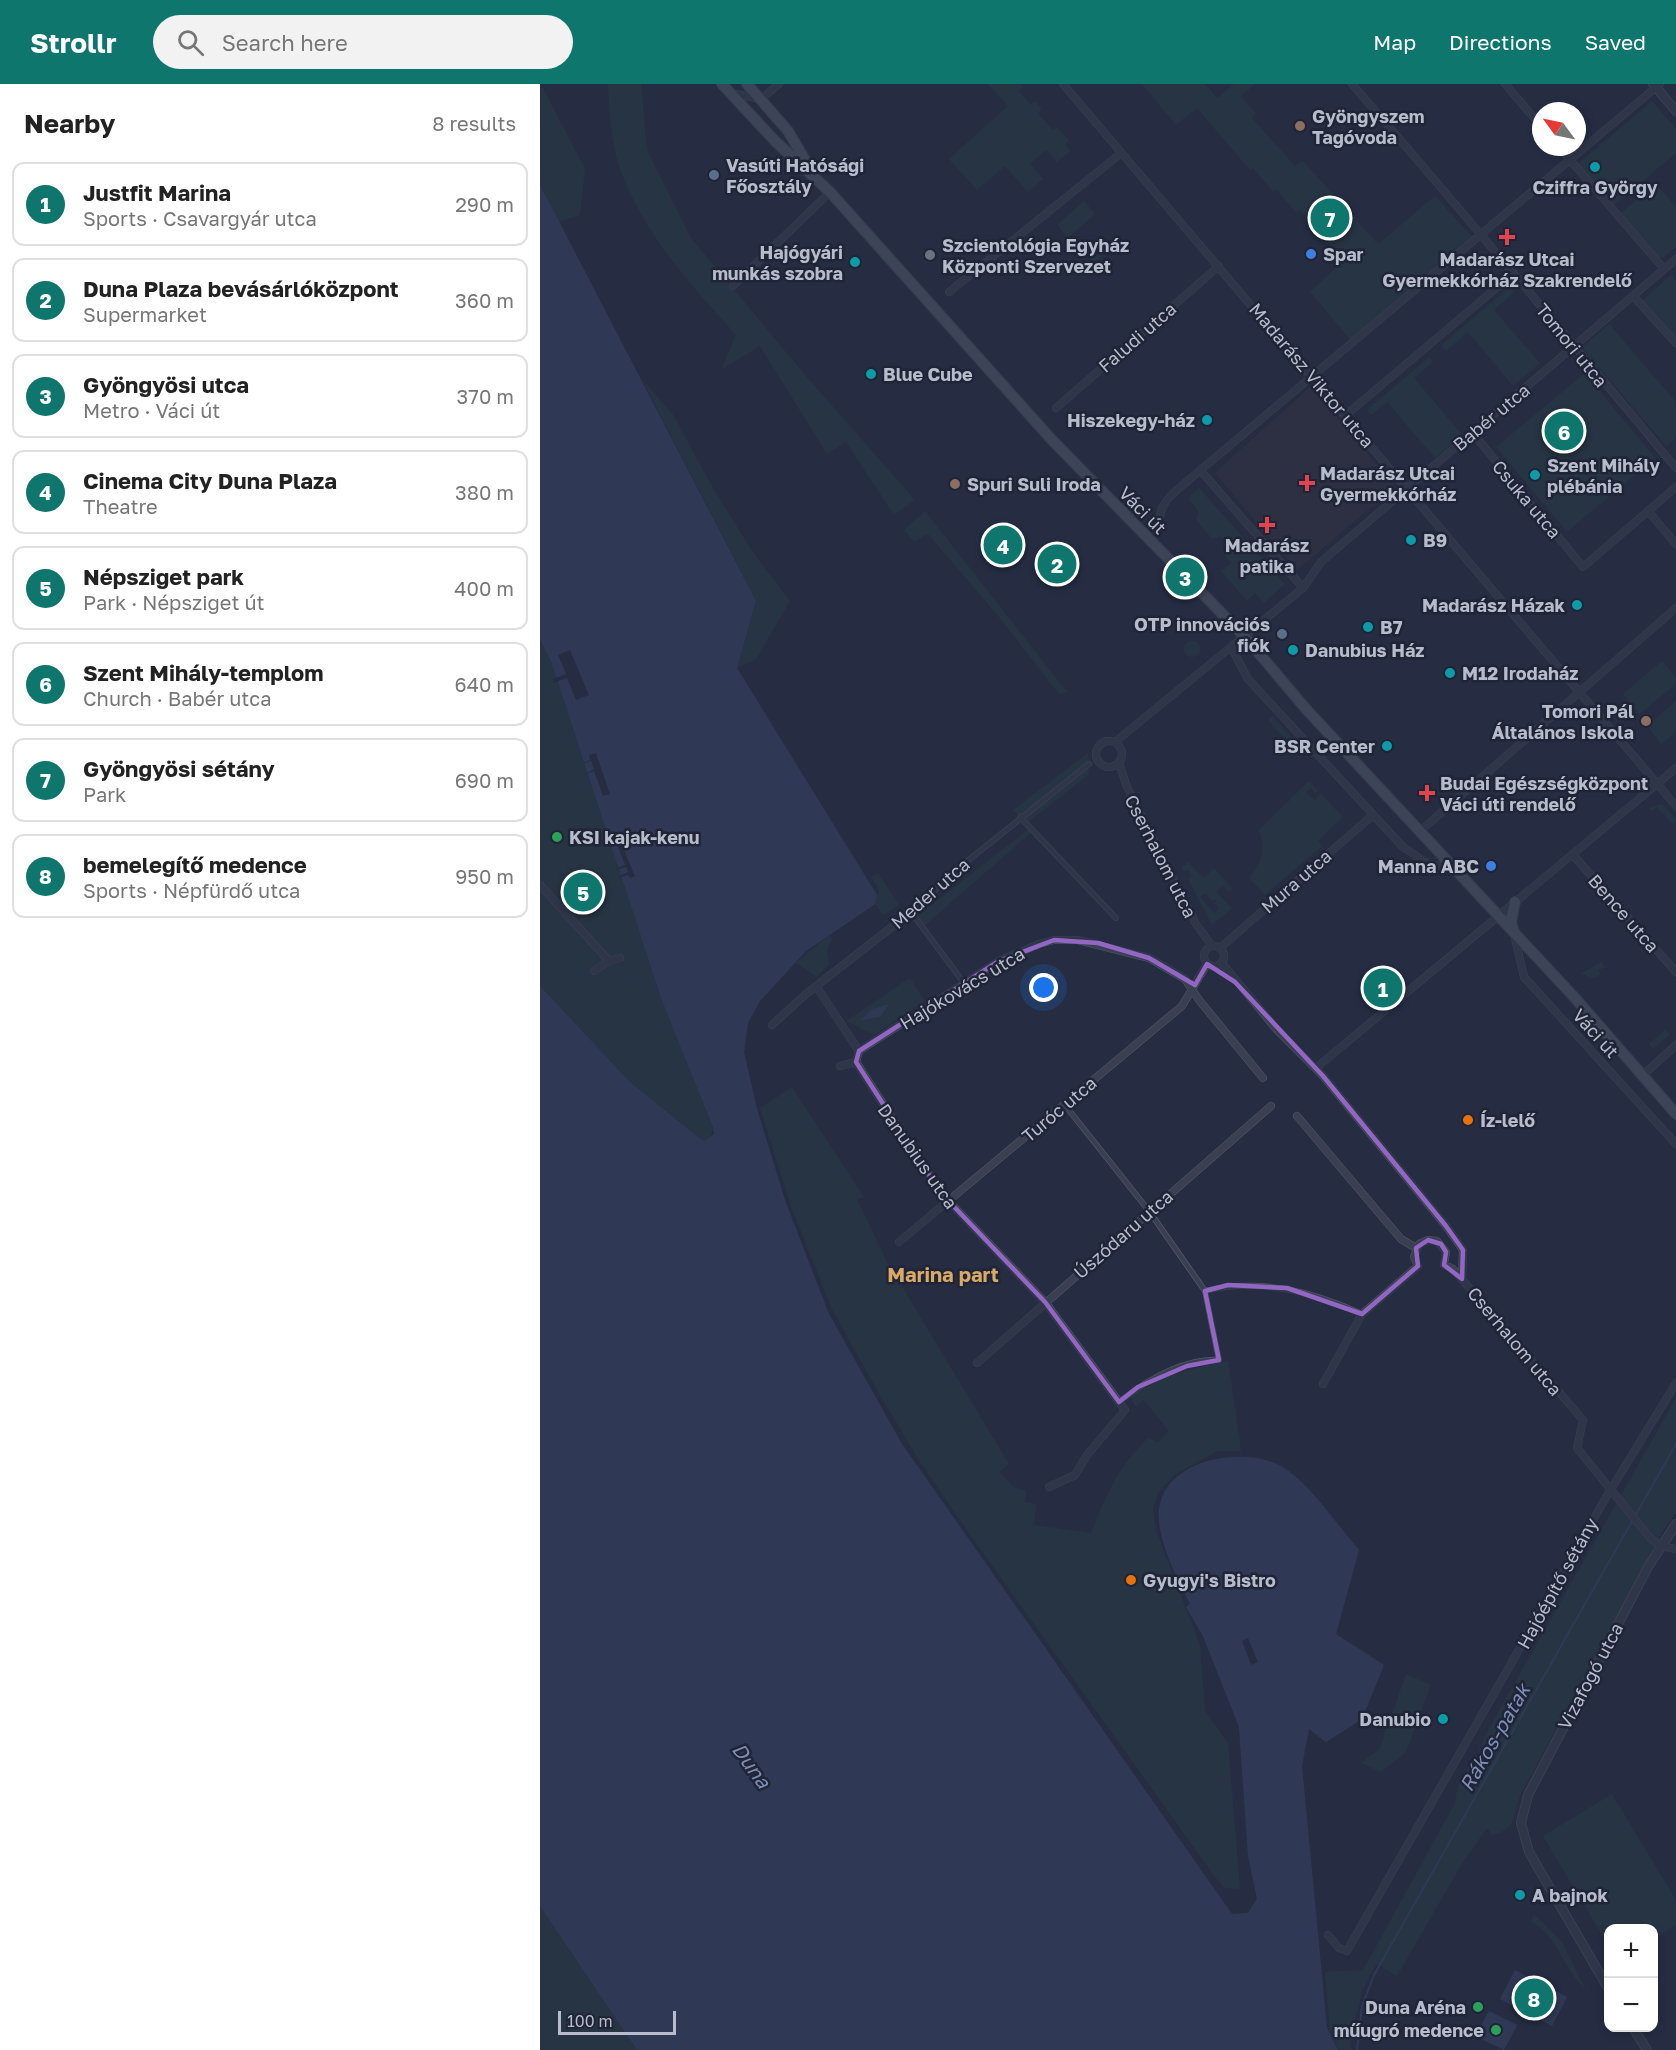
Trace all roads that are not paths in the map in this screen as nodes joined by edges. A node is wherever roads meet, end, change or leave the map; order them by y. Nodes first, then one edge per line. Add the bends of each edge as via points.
1 (747, 84) edge
2 (779, 84) edge
3 (1063, 84) edge
4 (1352, 84) edge
5 (1505, 84) edge
6 (1657, 85) edge
7 (725, 88) edge
8 (761, 99) junction
9 (1676, 111) edge
10 (1532, 116) edge
11 (1120, 154) junction
12 (1567, 156) edge
13 (1570, 160) junction
14 (812, 173) junction
15 (830, 192) junction
16 (1482, 235) junction
17 (1676, 259) edge
18 (1219, 266) junction
19 (1664, 269) junction
20 (1514, 273) junction
21 (733, 286) dead end
22 (949, 292) dead end
23 (1634, 297) junction
24 (1676, 343) edge
25 (1574, 348) junction
26 (1312, 378) junction
27 (1056, 408) dead end
28 (1346, 415) junction
29 (1472, 432) junction
30 (1676, 468) edge
31 (1201, 471) junction
32 (1407, 487) junction
33 (1676, 487) edge
34 (1648, 511) junction
35 (1160, 520) dead end
36 (1676, 544) edge
37 (1303, 588) junction
38 (1676, 608) edge
39 (1246, 638) junction
40 (1232, 649) junction
41 (1579, 691) junction
42 (1118, 744) junction
43 (1089, 764) dead end
44 (1115, 765) junction
45 (1676, 768) edge
46 (1658, 784) junction
47 (1667, 796) junction
48 (1642, 799) junction
49 (1676, 806) edge
50 (1373, 815) junction
51 (1020, 818) junction
52 (1419, 832) junction
53 (1573, 855) junction
54 (1453, 868) junction
55 (540, 885) edge
56 (1515, 902) junction
57 (911, 912) junction
58 (1498, 916) junction
59 (1116, 918) dead end
60 (1514, 932) junction
61 (1212, 948) junction
62 (620, 958) dead end
63 (609, 961) junction
64 (1207, 964) junction
65 (1219, 965) junction
66 (594, 971) dead end
67 (1676, 972) edge
68 (964, 983) junction
69 (816, 986) junction
70 (1192, 991) junction
71 (772, 1024) dead end
72 (1676, 1045) edge
73 (859, 1051) junction
74 (856, 1062) junction
75 (840, 1066) dead end
76 (1316, 1068) junction
77 (1642, 1076) junction
78 (1263, 1078) dead end
79 (1064, 1104) junction
80 (1271, 1106) dead end
81 (1676, 1114) edge
82 (1296, 1116) dead end
83 (1676, 1144) edge
84 (948, 1201) junction
85 (1149, 1211) junction
86 (899, 1242) dead end
87 (1416, 1248) junction
88 (1462, 1279) junction
89 (1205, 1291) junction
90 (1045, 1302) junction
91 (1362, 1314) junction
92 (977, 1363) dead end
93 (1676, 1383) edge
94 (1323, 1384) dead end
95 (1119, 1402) junction
96 (1049, 1487) dead end
97 (1611, 1490) junction
98 (1675, 1528) edge
99 (1661, 1546) junction
100 (1676, 1549) edge
101 (1328, 1935) dead end
102 (1604, 1981) edge
103 (1636, 2032) edge
104 (1647, 2050) edge

1 - 8 main road, Váci út
2 - 8 street
3 - 11 street, Madarász Viktor utca
4 - 16 street, Tomori utca
5 - 10 street
6 - 9 street
6 - 13 street
7 - 8 street, Váci út
7 - 14 main road, Váci út
8 - 14 main road, Váci út via 788,131
11 - 18 street, Madarász Viktor utca
11 - 22 street
12 - 13 street
13 - 16 street
13 - 19 street
14 - 15 main road, Váci út
15 - 21 street
15 - 39 main road, Váci út via 1052,440
16 - 20 street, Tomori utca
16 - 26 street
17 - 19 street, Babér utca
18 - 26 street, Madarász Viktor utca
18 - 27 street, Faludi utca
19 - 23 street, Babér utca
20 - 25 street, Tomori utca
20 - 28 street
23 - 24 street
23 - 25 street, Babér utca
25 - 29 street, Babér utca
25 - 30 street, Tomori utca
26 - 28 street, Madarász Viktor utca
26 - 31 street
28 - 32 street, Madarász Viktor utca
29 - 32 street, Babér utca
29 - 34 street, Csuka utca via 1583,567
31 - 35 street via 1165,501
31 - 37 street
32 - 37 street, Babér utca via 1321,562
32 - 41 street, Madarász Viktor utca
33 - 34 street
34 - 36 street
37 - 39 street, Babér utca
38 - 41 street
39 - 40 street
39 - 52 main road, Váci út
40 - 42 street via 1149,712
40 - 50 street via 1248,679
41 - 46 street, Madarász Viktor utca
41 - 52 street
42 - 44 street via 1123,753
42 - 44 street via 1102,743 1096,754 1101,764
43 - 51 street, Meder utca
44 - 61 street, Cserhalom utca
45 - 46 street
46 - 47 street, Madarász Viktor utca
46 - 48 street
47 - 48 street
47 - 49 street, Madarász Viktor utca
48 - 53 street
50 - 54 street via 1402,846 1428,864
50 - 61 street, Mura utca
51 - 57 street, Meder utca
51 - 59 street
52 - 54 main road, Váci út
53 - 56 street
53 - 67 street, Bence utca
54 - 58 main road, Váci út
55 - 63 street
56 - 58 street
56 - 60 main road via 1511,922
57 - 68 street
57 - 69 street, Meder utca
58 - 60 main road, Váci út
58 - 76 street
60 - 77 main road, Váci út
60 - 83 street, Váci út via 1524,977
61 - 64 street via 1203,956
61 - 65 street via 1224,953
62 - 63 street
63 - 66 street
64 - 65 street
64 - 70 street, Turóc utca
65 - 76 street
68 - 70 street, Hajókovács utca via 1023,949 1072,939 1149,958 1185,979
68 - 73 street, Hajókovács utca
69 - 71 street, Meder utca
69 - 73 street
70 - 78 street
70 - 79 street, Turóc utca via 1182,1006
72 - 77 street
73 - 74 street
74 - 75 street
74 - 84 street, Danubius utca
76 - 88 street via 1463,1250
77 - 81 main road, Váci út
79 - 84 street, Turóc utca
79 - 85 street
80 - 85 street, Úszódaru utca
82 - 87 street via 1401,1239
84 - 86 street, Turóc utca
84 - 90 street, Danubius utca
85 - 89 street
85 - 90 street, Úszódaru utca
87 - 88 street, Cserhalom utca via 1432,1240 1444,1248 1444,1264
87 - 91 street via 1418,1266
88 - 97 street, Cserhalom utca via 1583,1420 1577,1448
89 - 91 street via 1228,1285 1287,1288
89 - 95 street via 1219,1360 1165,1373
90 - 92 street, Úszódaru utca
90 - 95 street, Danubius utca
91 - 94 street
93 - 97 street, Hajóépítő sétány
95 - 96 street, Danubius utca via 1125,1410 1075,1475
97 - 99 street
97 - 101 street, Hajóépítő sétány via 1347,1951
98 - 99 street, Vizafogó utca
99 - 100 street
99 - 102 street, Vizafogó utca via 1528,1795 1522,1814 1522,1834 1546,1883
103 - 104 street

